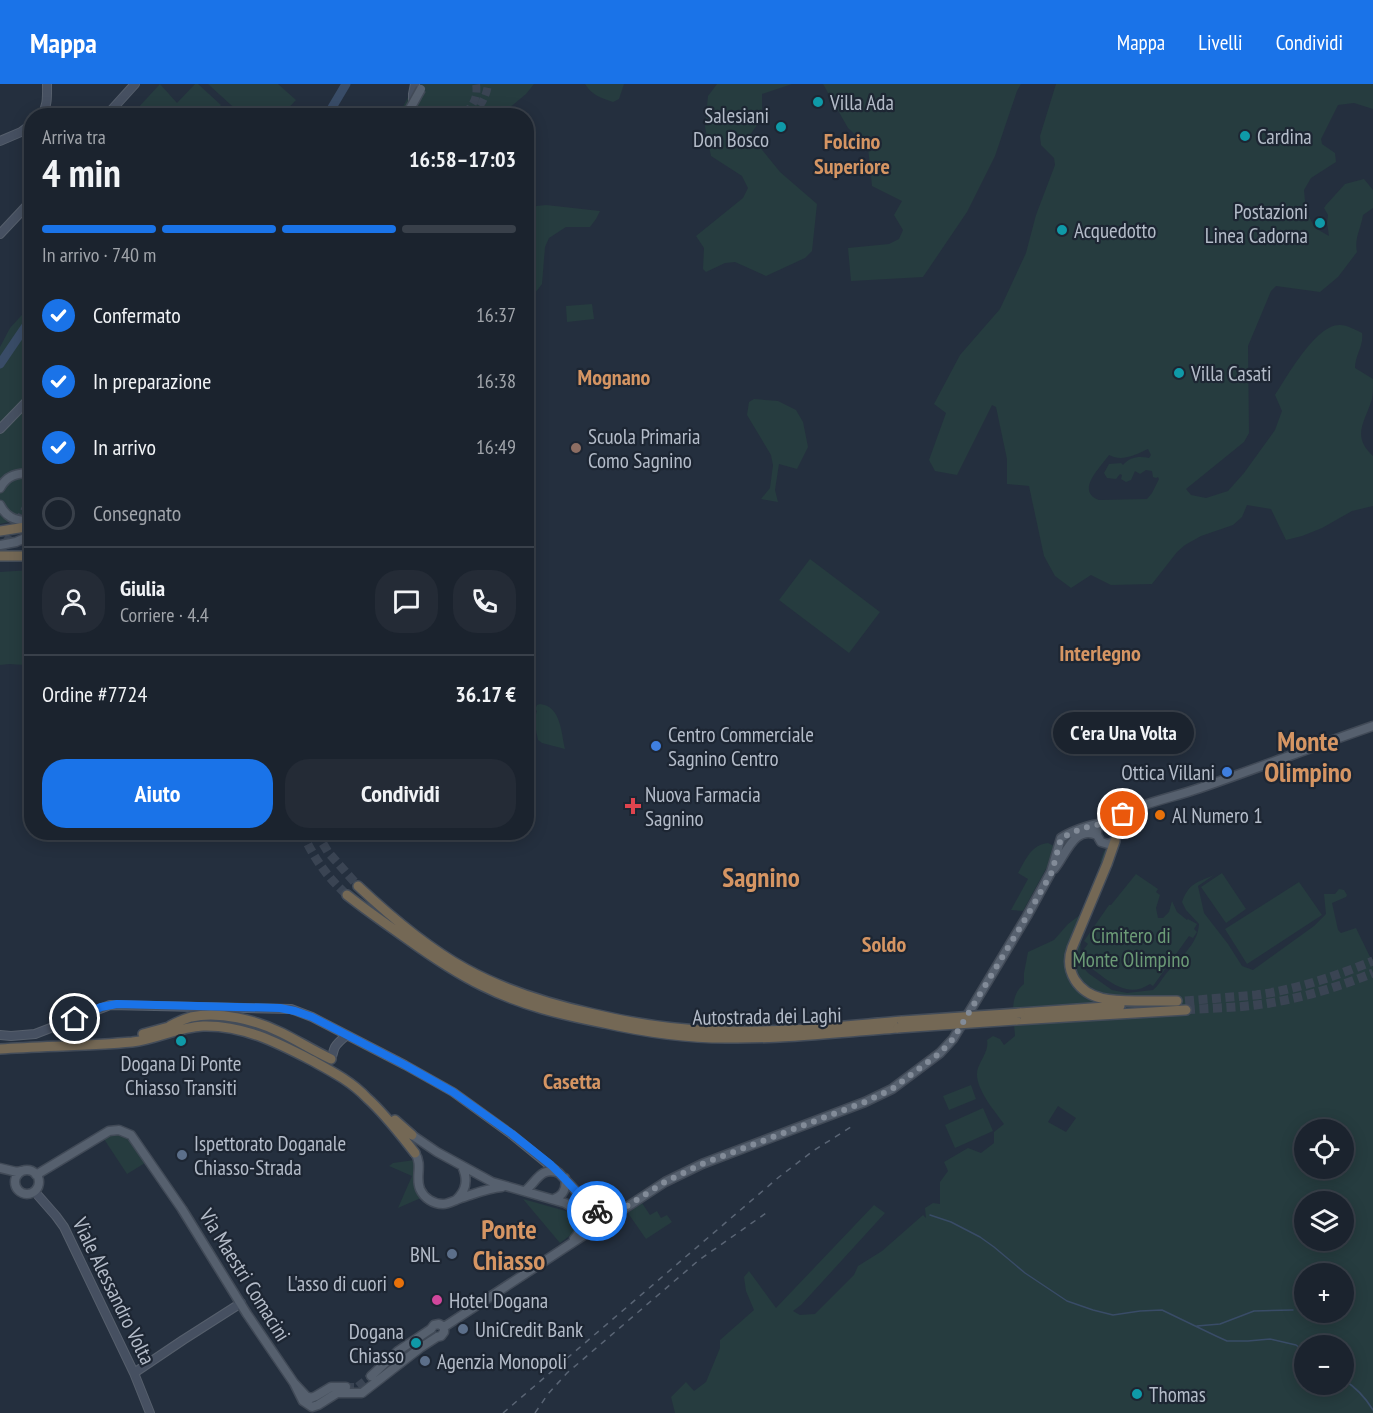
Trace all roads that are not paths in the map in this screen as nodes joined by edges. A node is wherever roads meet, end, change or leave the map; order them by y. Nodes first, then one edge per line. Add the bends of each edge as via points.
1 (47, 84) edge
2 (135, 84) edge
3 (421, 85) edge
4 (45, 108) edge
5 (113, 108) edge
6 (410, 108) edge
7 (413, 108) edge
8 (24, 130) edge
9 (0, 141) edge
10 (24, 208) edge
11 (0, 234) edge
12 (24, 404) edge
13 (0, 429) edge
14 (24, 473) edge
15 (0, 488) edge
16 (0, 506) edge
17 (24, 521) edge
18 (24, 524) edge
19 (0, 531) edge
20 (24, 538) edge
21 (0, 545) edge
22 (24, 556) edge
23 (0, 558) edge
24 (1373, 726) edge
25 (1185, 794) junction
26 (1107, 822) junction
27 (1096, 835) junction
28 (1117, 836) junction
29 (1064, 846) junction
30 (358, 886) tunnel mouth
31 (347, 895) tunnel mouth
32 (389, 921) junction
33 (167, 1027) junction
34 (0, 1035) edge
35 (347, 1035) junction
36 (0, 1043) edge
37 (0, 1048) edge
38 (331, 1059) joint
39 (412, 1135) joint
40 (415, 1153) joint
41 (543, 1159) junction
42 (462, 1166) junction
43 (0, 1169) edge
44 (21, 1171) junction
45 (541, 1174) junction
46 (36, 1175) junction
47 (562, 1176) junction
48 (14, 1181) junction
49 (505, 1187) junction
50 (525, 1191) junction
51 (35, 1192) junction
52 (543, 1196) junction
53 (554, 1199) junction
54 (455, 1200) junction
55 (594, 1210) junction
56 (619, 1211) junction
57 (579, 1215) junction
58 (594, 1228) junction
59 (571, 1244) junction
60 (241, 1303) junction
61 (444, 1328) junction
62 (431, 1329) junction
63 (437, 1337) junction
64 (134, 1373) junction
65 (371, 1376) tunnel mouth
66 (294, 1383) junction
67 (346, 1389) junction
68 (299, 1394) junction
69 (150, 1413) edge

1 - 4 street
2 - 5 street
3 - 6 main road, bridge
3 - 7 street via 413,94
8 - 9 street
10 - 11 street
12 - 13 street
14 - 15 main road via 13,475
16 - 17 main road via 13,519
18 - 19 highway
20 - 21 main road
22 - 23 highway
24 - 25 main road
25 - 26 main road via 1133,809
25 - 28 main road via 1134,815
26 - 27 main road via 1097,828
26 - 28 main road via 1114,825
26 - 29 main road via 1063,836 1060,840
27 - 28 main road via 1105,844
27 - 29 main road via 1080,835
28 - 32 highway, Autostrada dei Laghi, bridge via 1072,948 1071,972 1082,988 1099,998 1183,1004 764,1037 673,1035 538,1008 489,989 449,968
29 - 56 main road via 987,984 940,1053 892,1089 702,1164
30 - 32 highway, Autostrada dei Laghi
31 - 32 highway, Autostrada dei Laghi
33 - 36 highway via 128,1037
33 - 38 highway via 198,1016 243,1019 282,1033
33 - 39 highway via 222,1021 266,1031 341,1070
34 - 35 street via 35,1034 117,1004 291,1009
35 - 38 street via 338,1042
35 - 41 street via 453,1092
37 - 40 highway via 134,1041 189,1027 240,1029 285,1046 334,1072 368,1098
39 - 42 main road
40 - 54 main road via 424,1196 439,1204
41 - 45 street via 546,1165
41 - 47 street
42 - 49 main road
42 - 54 main road via 466,1184
43 - 44 main road
43 - 48 main road
44 - 46 main road via 29,1170
44 - 48 main road
45 - 47 main road via 553,1170
45 - 50 main road
45 - 52 main road via 538,1186
46 - 51 main road via 39,1186
46 - 60 main road, Via Maestri Comacini via 109,1131 126,1132 136,1140
47 - 53 main road via 564,1191
47 - 55 main road
48 - 51 main road via 21,1194
49 - 50 main road
49 - 54 main road
50 - 52 main road
51 - 64 street, Viale Alessandro Volta via 64,1227
52 - 53 main road
53 - 57 main road
55 - 56 main road
55 - 58 main road
56 - 58 main road
57 - 58 main road
57 - 59 main road via 580,1230
58 - 59 main road
59 - 61 main road
60 - 64 street
60 - 66 main road, Via Maestri Comacini
61 - 62 main road via 438,1323
61 - 63 main road
62 - 63 main road
62 - 65 main road
63 - 67 main road via 362,1393
64 - 69 street, Viale Alessandro Volta
66 - 67 main road, Via Maestri Comacini via 311,1398 329,1388
66 - 68 main road
67 - 68 main road via 312,1403
67 - 68 main road via 314,1407

